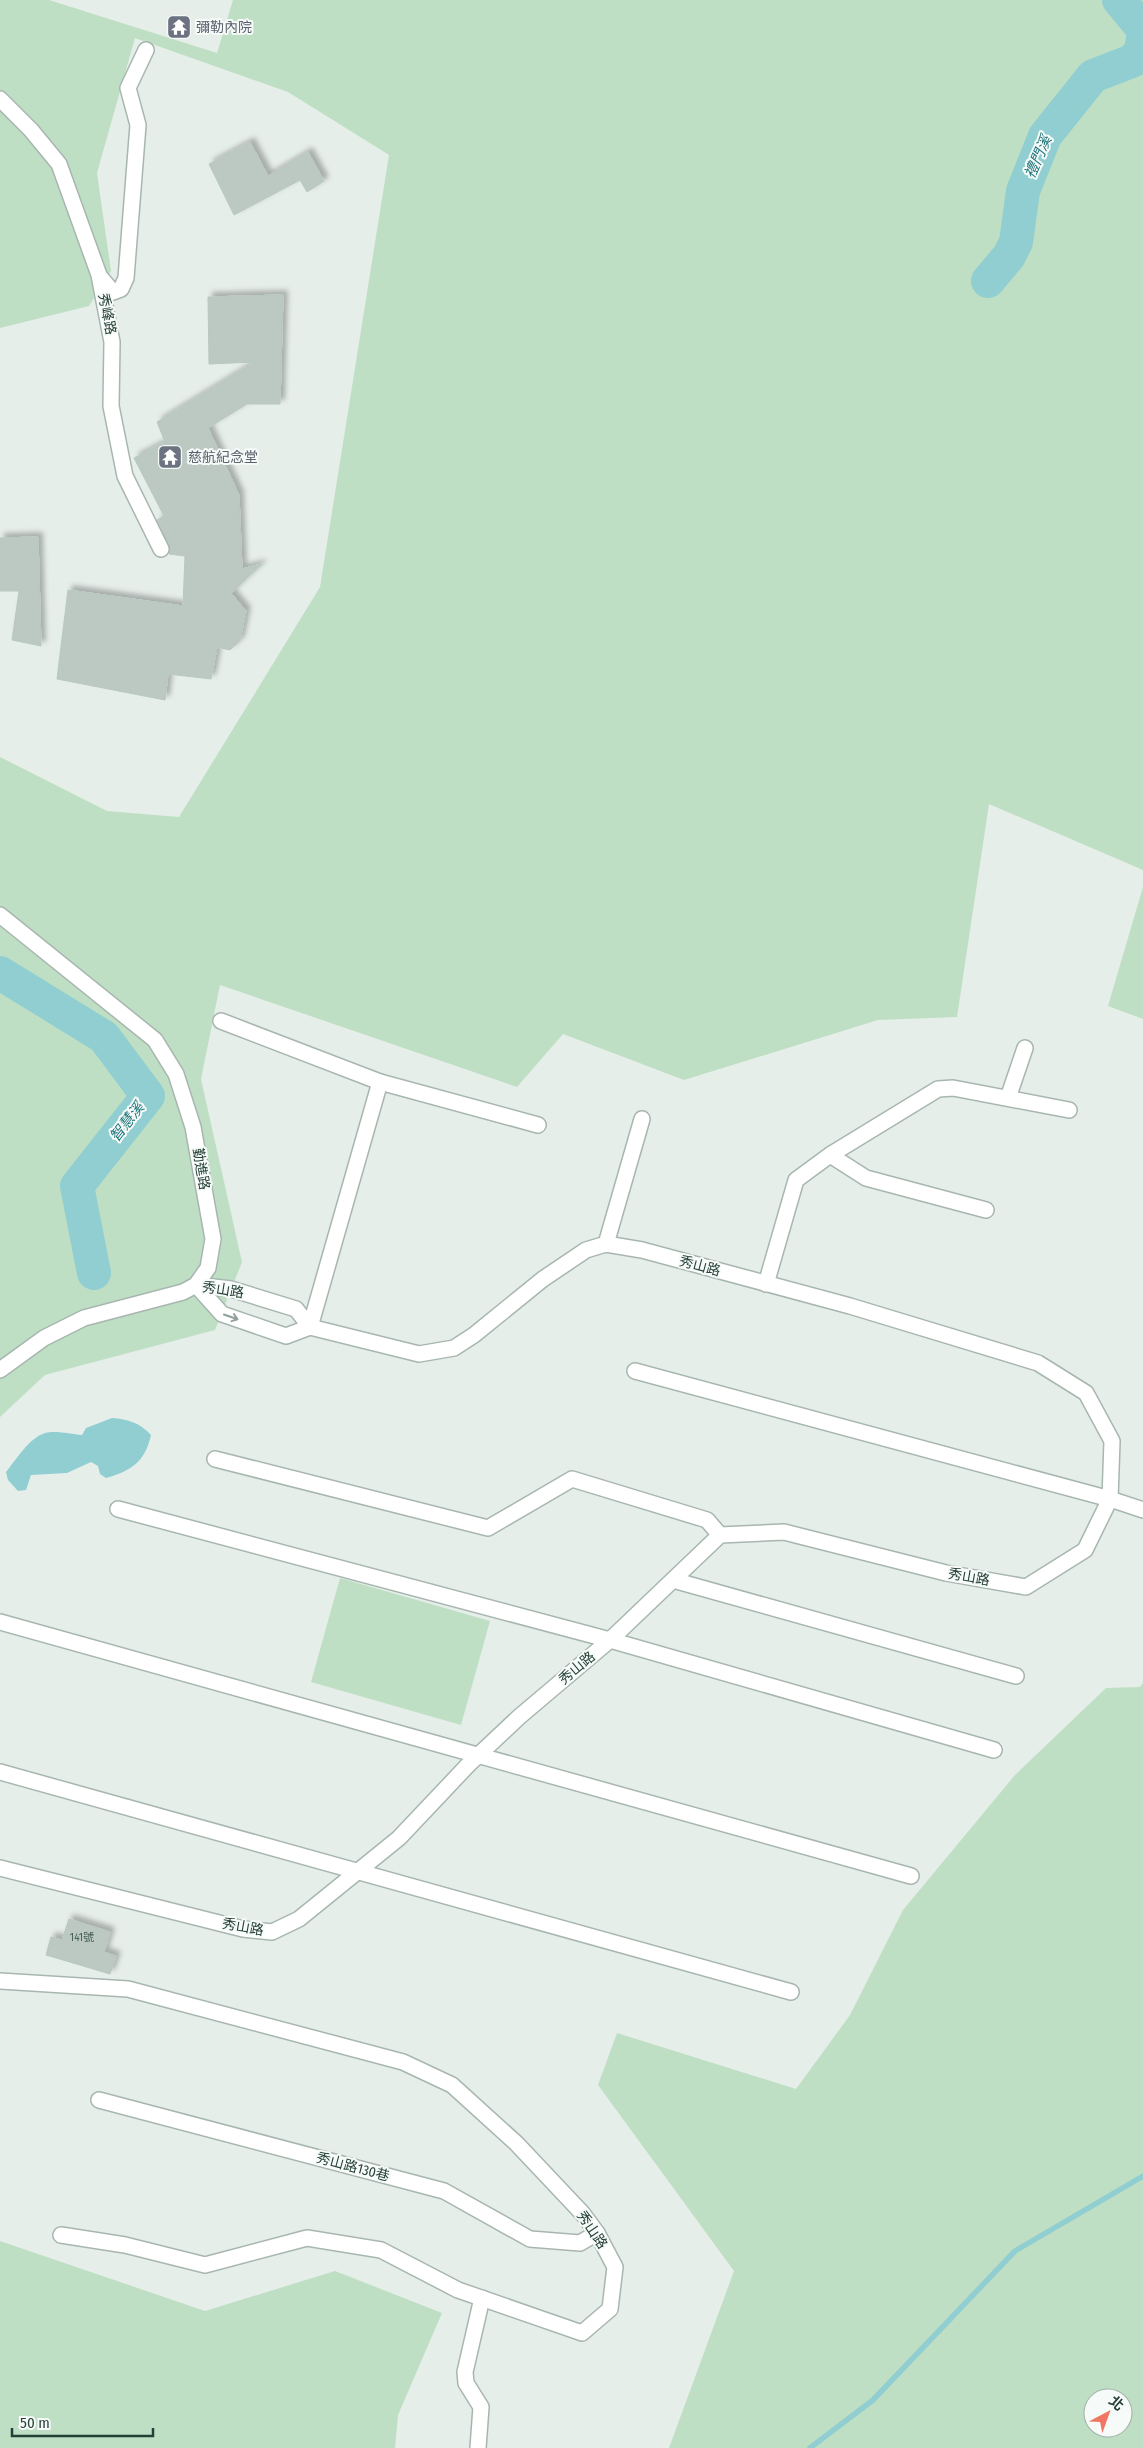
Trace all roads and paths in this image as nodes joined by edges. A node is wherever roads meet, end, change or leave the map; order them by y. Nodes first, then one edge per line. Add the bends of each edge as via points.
1 (146, 50) dead end
2 (0, 99) edge
3 (99, 276) junction
4 (160, 548) dead end
5 (0, 915) edge
6 (222, 1021) dead end
7 (1024, 1048) dead end
8 (380, 1082) junction
9 (1008, 1098) junction
10 (1069, 1110) dead end
11 (642, 1119) dead end
12 (538, 1125) dead end
13 (830, 1155) junction
14 (986, 1210) dead end
15 (606, 1244) junction
16 (766, 1284) junction
17 (196, 1285) junction
18 (310, 1327) junction
19 (0, 1370) edge
20 (635, 1371) dead end
21 (216, 1459) dead end
22 (1110, 1499) junction
23 (118, 1509) dead end
24 (1143, 1510) edge
25 (720, 1535) junction
26 (673, 1580) junction
27 (0, 1622) edge
28 (610, 1640) junction
29 (1016, 1676) dead end
30 (994, 1750) dead end
31 (478, 1756) junction
32 (0, 1772) edge
33 (0, 1868) edge
34 (357, 1872) junction
35 (911, 1876) dead end
36 (0, 1981) edge
37 (791, 1992) dead end
38 (99, 2100) dead end
39 (597, 2233) junction
40 (61, 2235) dead end
41 (482, 2298) junction
42 (478, 2448) edge

1 - 3 street via 128,88 138,125 126,278 121,289 113,292
2 - 3 street, 秀峰路 via 59,164
3 - 4 street, 秀峰路 via 112,342 111,406 125,476
5 - 17 street, 勤進路 via 155,1040 176,1074 193,1127 213,1239 208,1268
6 - 8 street
7 - 9 street
8 - 12 street
8 - 18 street
9 - 10 street
9 - 13 street via 953,1088 938,1089
11 - 15 street
13 - 14 street via 866,1178
13 - 16 street via 796,1180
15 - 16 street, 秀山路 via 642,1250
15 - 18 street, 秀山路 via 586,1250 543,1279 454,1348 419,1354
16 - 22 street, 秀山路 via 850,1306 1038,1364 1086,1393 1112,1442
17 - 18 street, 秀山路 via 231,1289 296,1309
17 -> 18 street, 秀山路 via 222,1314 286,1336
17 - 19 street via 183,1292 84,1318 44,1338
20 - 22 street
21 - 25 street via 488,1528 572,1479 707,1520
22 - 24 street
22 - 25 street, 秀山路 via 1085,1550 1026,1587 946,1573 784,1532
23 - 28 street
25 - 26 street, 秀山路
26 - 28 street, 秀山路
26 - 29 street
27 - 31 street
28 - 30 street
28 - 31 street, 秀山路
31 - 34 street, 秀山路 via 399,1838
31 - 35 street
32 - 34 street
33 - 34 street, 秀山路 via 243,1929 272,1932 299,1920
34 - 37 street
36 - 39 street, 秀山路 via 128,1989 403,2062 459,2091 516,2143
38 - 39 street, 秀山路130巷 via 444,2190 530,2238 580,2243
39 - 41 street, 秀山路 via 615,2267 610,2309 582,2333
40 - 41 street, 秀山路 via 125,2245 205,2265 307,2238 381,2250 458,2290
41 - 42 street via 465,2372 466,2383 481,2407

